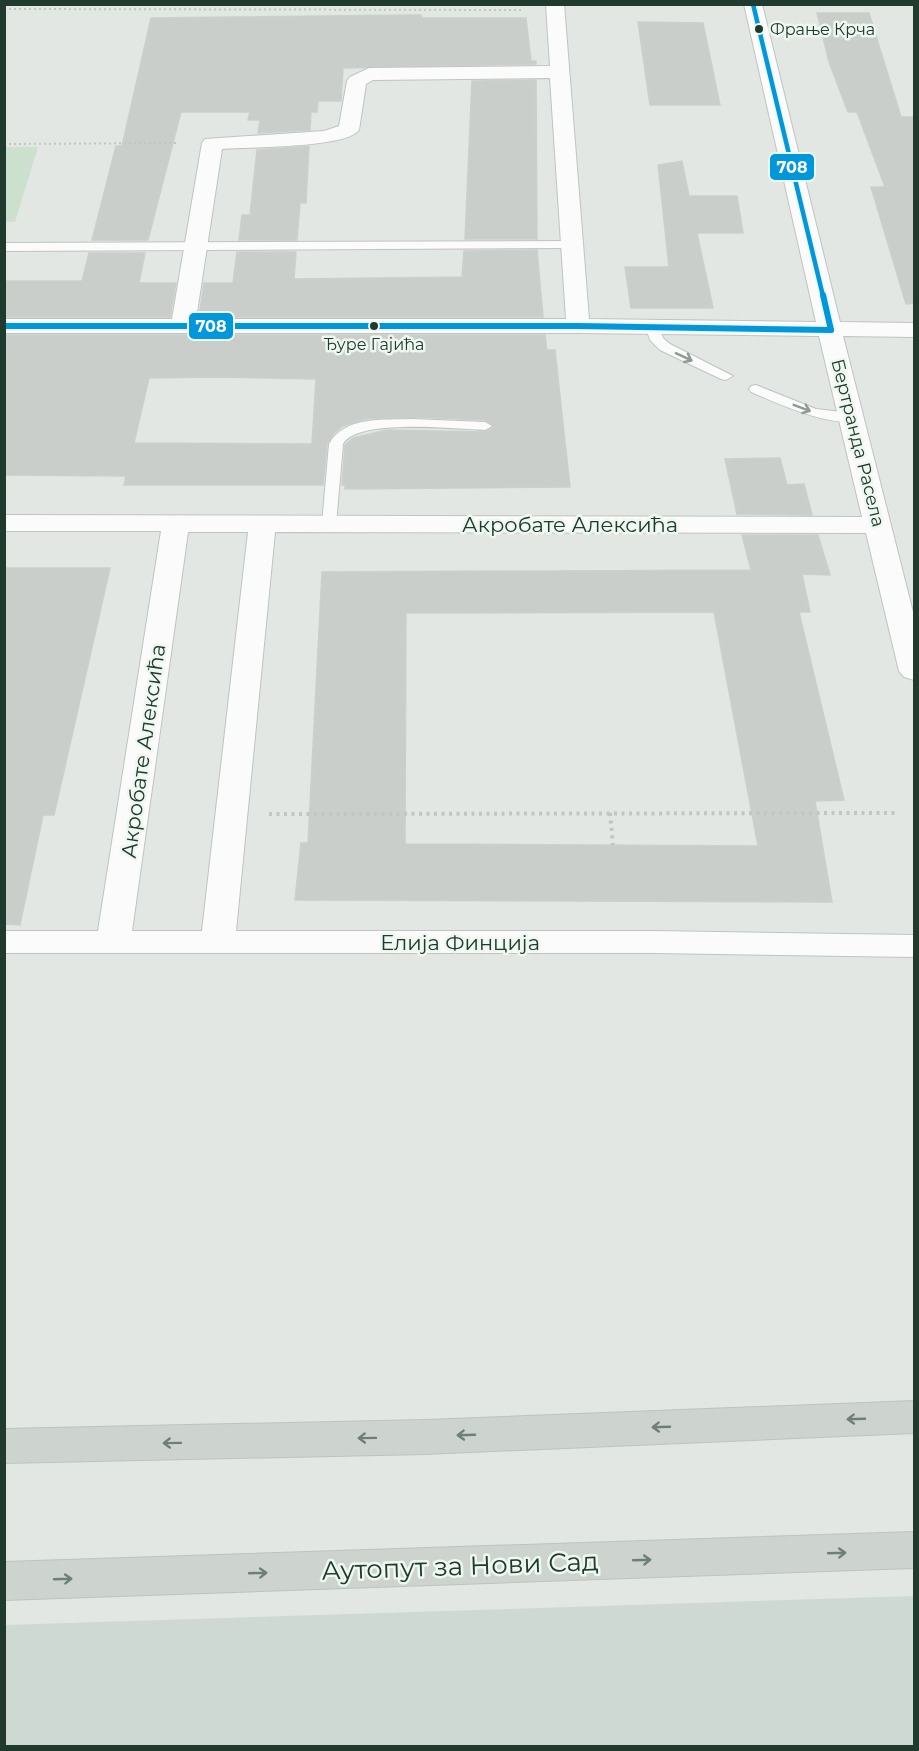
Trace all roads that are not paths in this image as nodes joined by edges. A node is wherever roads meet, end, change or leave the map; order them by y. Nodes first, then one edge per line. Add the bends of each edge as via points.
1 (753, 4) edge
2 (555, 7) edge
3 (559, 72) junction
4 (572, 246) junction
5 (4, 247) edge
6 (196, 248) junction
7 (4, 326) edge
8 (183, 326) junction
9 (578, 327) junction
10 (653, 327) junction
11 (831, 330) junction
12 (915, 330) edge
13 (726, 376) dead end
14 (756, 389) dead end
15 (850, 417) junction
16 (485, 426) dead end
17 (4, 523) edge
18 (176, 524) junction
19 (262, 524) junction
20 (329, 524) junction
21 (878, 525) junction
22 (915, 671) edge
23 (4, 942) edge
24 (113, 943) junction
25 (218, 943) junction
26 (915, 946) edge
27 (915, 1417) edge
28 (4, 1446) edge
29 (915, 1550) edge
30 (4, 1581) edge

1 - 11 street, Бертранда Расела
2 - 3 street
3 - 4 street
3 - 6 street via 369,74 357,81 349,130 326,137 212,143
4 - 6 lane
4 - 9 street
5 - 6 lane
6 - 8 street
7 - 8 street
8 - 9 street
9 - 10 street
10 - 11 street
10 -> 13 lane via 657,340 665,347
11 - 12 street
11 - 15 street, Бертранда Расела
14 -> 15 lane via 813,413
15 - 21 street, Бертранда Расела
16 - 20 lane via 375,425 345,432 336,444
17 - 18 street, Акробате Алексића
18 - 19 street, Акробате Алексића
18 - 24 street, Акробате Алексића
19 - 20 street, Акробате Алексића
19 - 25 street
20 - 21 street, Акробате Алексића
21 - 22 street, Бертранда Расела
23 - 24 street, Елија Финција
24 - 25 street, Елија Финција
25 - 26 street, Елија Финција
27 -> 28 main road via 425,1437
30 -> 29 main road, Аутопут за Нови Сад

